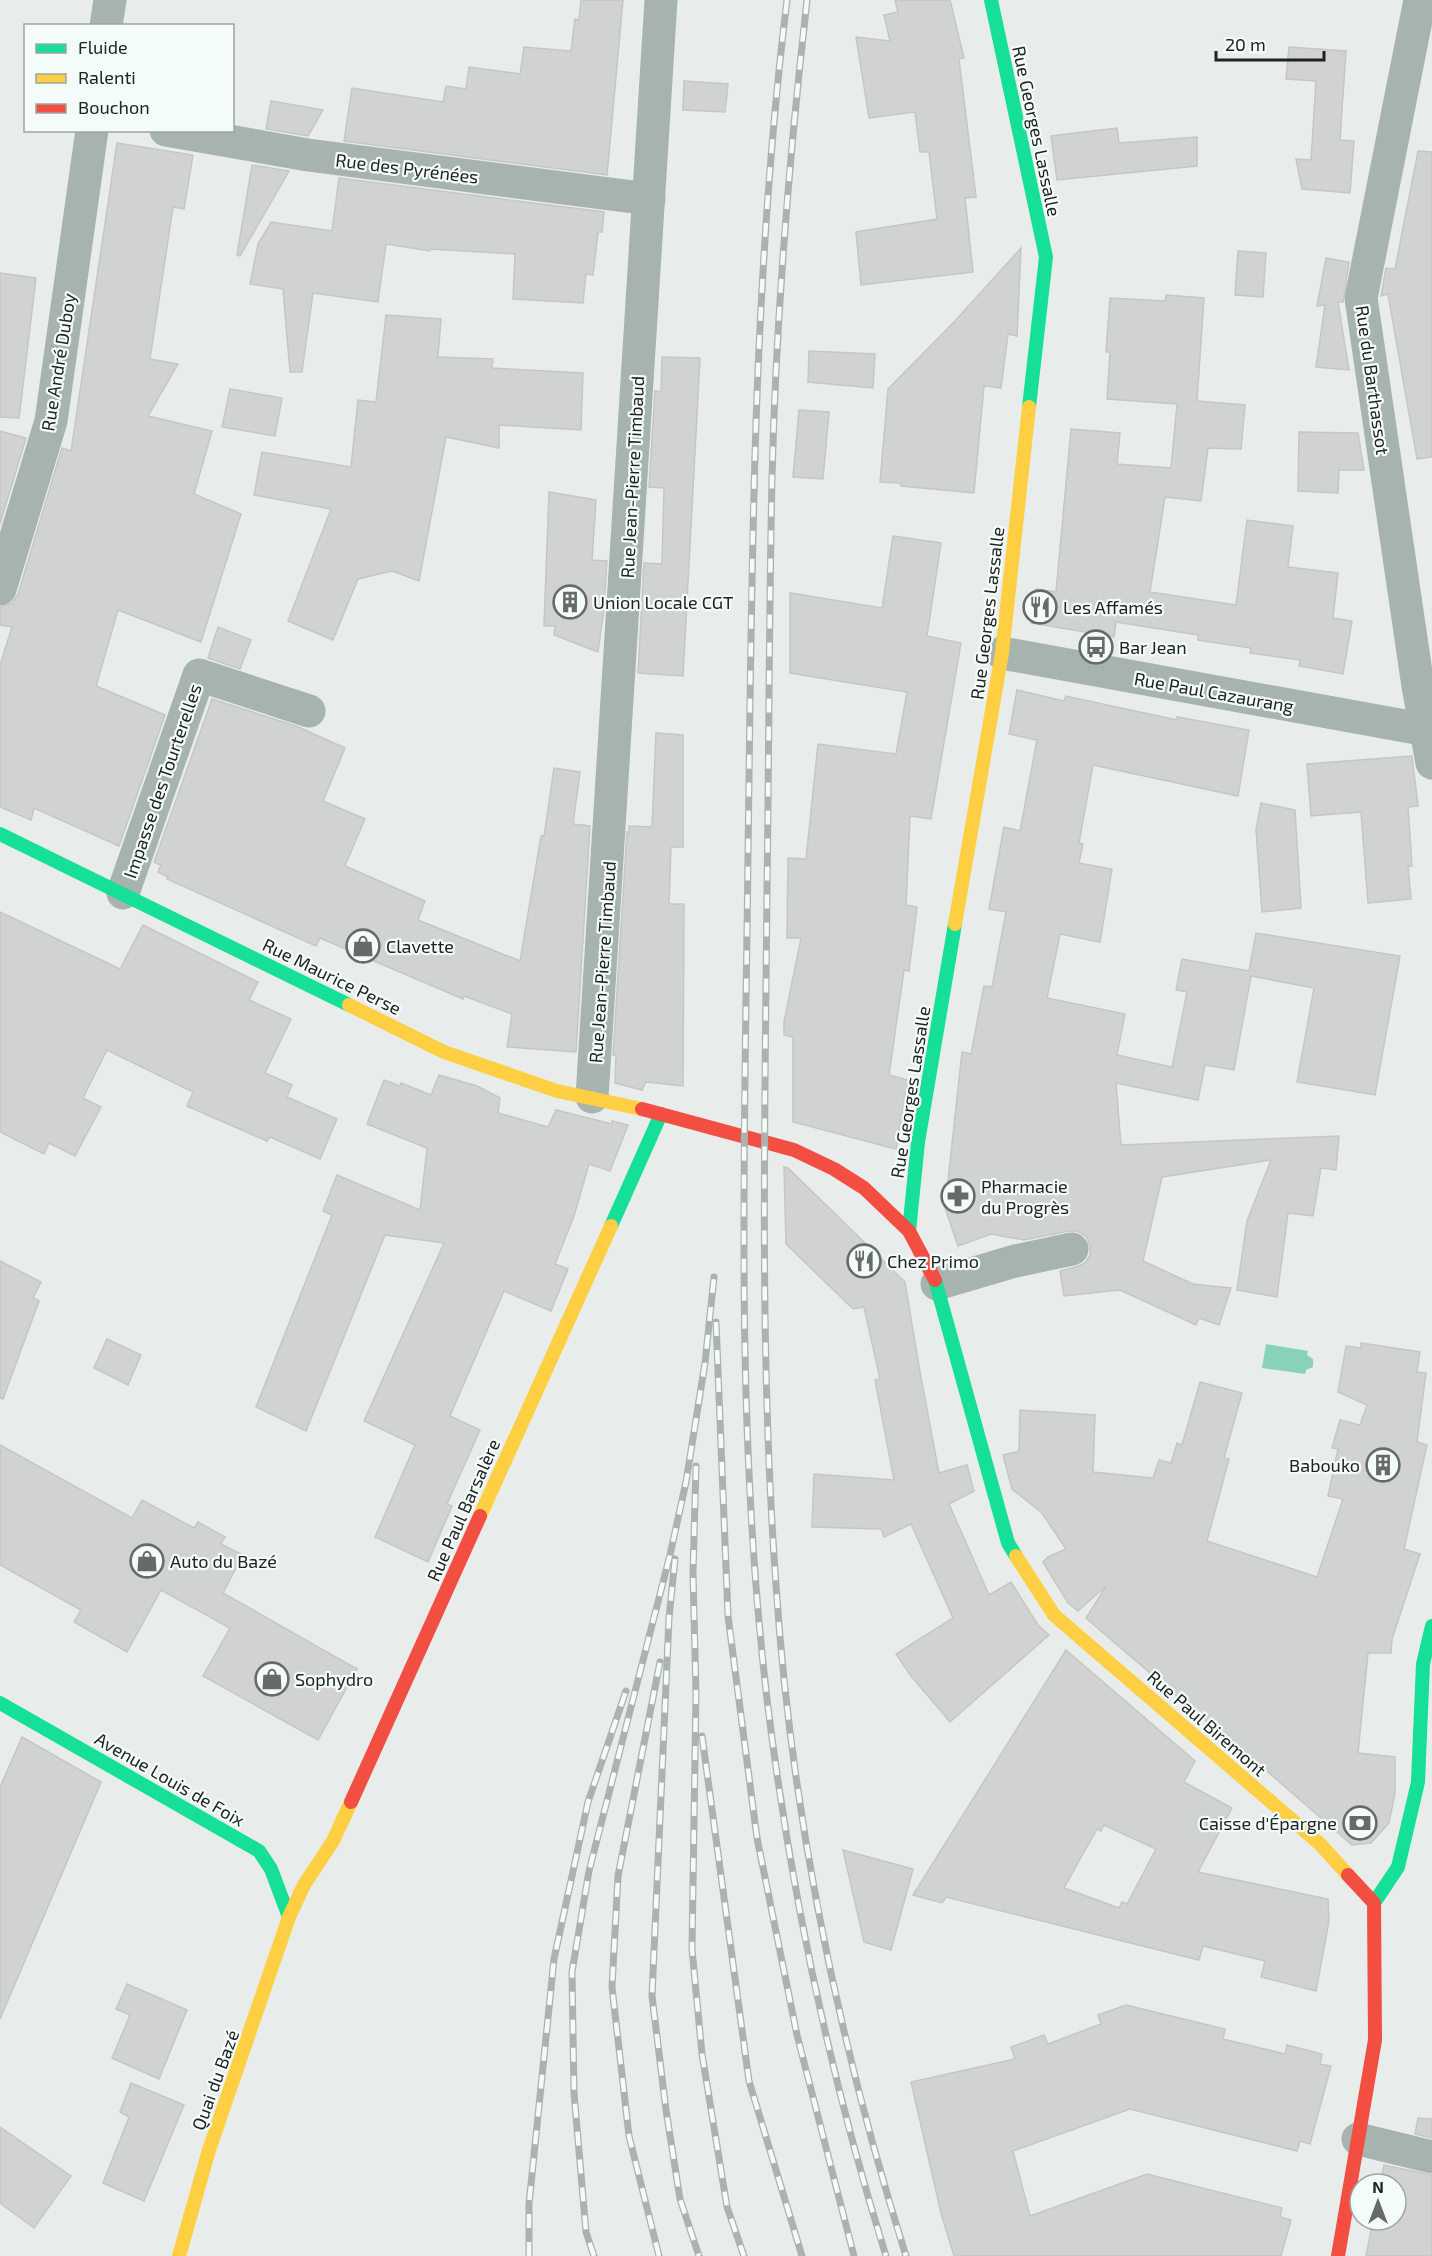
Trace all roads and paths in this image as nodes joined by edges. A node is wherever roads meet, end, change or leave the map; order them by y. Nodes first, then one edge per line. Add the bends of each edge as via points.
1 (110, 0) edge
2 (661, 0) edge
3 (991, 0) edge
4 (1420, 0) edge
5 (106, 24) edge
6 (92, 132) edge
7 (177, 132) edge
8 (649, 199) junction
9 (0, 589) edge
10 (1002, 653) junction
11 (309, 711) dead end
12 (1429, 732) edge
13 (1432, 763) edge
14 (0, 834) edge
15 (123, 893) junction
16 (592, 1097) junction
17 (661, 1114) junction
18 (909, 1231) junction
19 (1072, 1249) dead end
20 (937, 1284) junction
21 (1432, 1626) edge
22 (0, 1703) edge
23 (1374, 1903) junction
24 (289, 1917) junction
25 (1358, 2139) junction
26 (1432, 2157) edge
27 (179, 2256) edge
28 (1338, 2256) edge

1 - 5 street
2 - 8 street, Rue Jean-Pierre Timbaud
3 - 10 street, Rue Georges Lassalle via 1046,256
4 - 12 street, Rue du Barthassot via 1361,298
6 - 9 street, Rue André Duboy via 51,421
7 - 8 street, Rue des Pyrénées via 308,155
8 - 16 street, Rue Jean-Pierre Timbaud
10 - 12 street, Rue Paul Cazaurang
10 - 18 street, Rue Georges Lassalle via 918,1142
11 - 15 street, Impasse des Tourterelles via 199,675
12 - 13 street, Rue du Barthassot
14 - 15 street, Rue Maurice Perse
15 - 16 street, Rue Maurice Perse via 444,1052 557,1091
16 - 17 street, Rue Maurice Perse
17 - 18 street, Rue Maurice Perse via 794,1150 864,1188
17 - 24 street, Rue Paul Barsalère via 333,1840
18 - 20 street, Rue Paul Biremont
19 - 20 street
20 - 23 street, Rue Paul Biremont via 1008,1543 1054,1615 1321,1845
21 - 23 street via 1423,1664 1418,1782 1398,1868
22 - 24 street, Avenue Louis de Foix via 259,1851 271,1869
23 - 25 street via 1375,2040
24 - 27 street, Quai du Bazé via 209,2150
25 - 26 street
25 - 28 street

